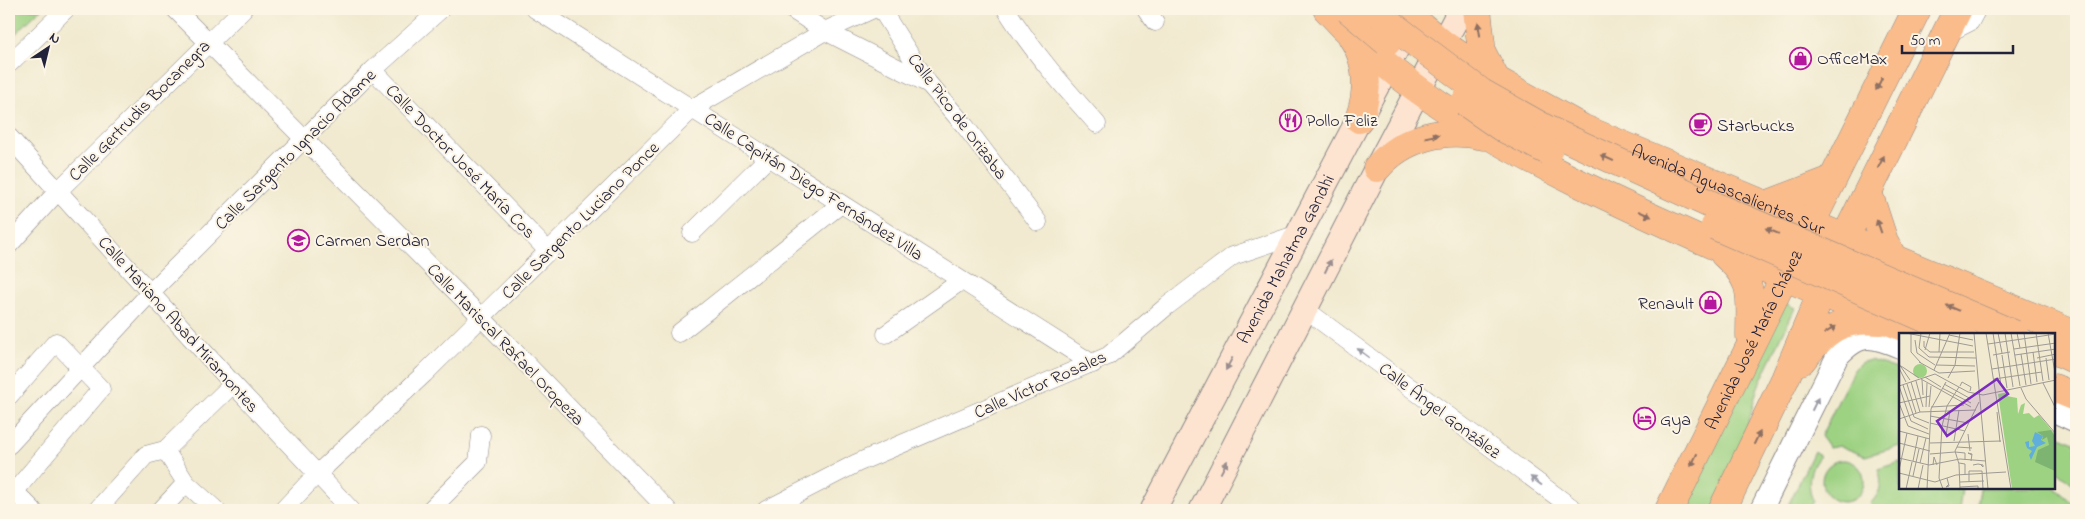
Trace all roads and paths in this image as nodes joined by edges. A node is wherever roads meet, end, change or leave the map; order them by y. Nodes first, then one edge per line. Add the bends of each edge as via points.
1 (66, 9) edge
2 (174, 9) edge
3 (243, 9) edge
4 (441, 9) edge
5 (535, 9) edge
6 (791, 9) edge
7 (874, 9) edge
8 (881, 9) edge
9 (1006, 9) edge
10 (1375, 9) edge
11 (1461, 9) edge
12 (1478, 9) edge
13 (1917, 9) edge
14 (1958, 9) edge
15 (1977, 9) edge
16 (1406, 11) edge
17 (1338, 13) edge
18 (825, 31) junction
19 (1945, 34) junction
20 (1358, 40) junction
21 (208, 42) junction
22 (1443, 44) junction
23 (9, 64) edge
24 (1387, 66) junction
25 (373, 70) junction
26 (1496, 80) junction
27 (928, 84) junction
28 (1418, 90) junction
29 (693, 108) junction
30 (1549, 111) junction
31 (1359, 119) junction
32 (1098, 124) dead end
33 (9, 137) edge
34 (1492, 138) junction
35 (306, 140) junction
36 (1522, 154) junction
37 (769, 157) junction
38 (1377, 168) junction
39 (1831, 180) junction
40 (58, 191) junction
41 (1868, 192) junction
42 (841, 204) junction
43 (1766, 204) junction
44 (1038, 222) dead end
45 (1810, 223) junction
46 (692, 233) dead end
47 (1298, 234) junction
48 (1845, 238) junction
49 (9, 245) edge
50 (1715, 246) junction
51 (548, 252) junction
52 (1893, 258) junction
53 (1783, 278) junction
54 (961, 281) junction
55 (151, 292) junction
56 (1821, 294) junction
57 (1306, 310) junction
58 (481, 317) junction
59 (2037, 318) junction
60 (679, 333) dead end
61 (1959, 333) edge
62 (1984, 333) edge
63 (2012, 333) edge
64 (886, 334) dead end
65 (2076, 335) edge
66 (1894, 337) edge
67 (1749, 346) junction
68 (2055, 350) edge
69 (2076, 360) edge
70 (1093, 364) junction
71 (79, 368) junction
72 (2055, 369) edge
73 (2076, 378) edge
74 (1785, 379) junction
75 (233, 384) junction
76 (2055, 388) edge
77 (9, 396) edge
78 (2076, 397) edge
79 (2055, 411) edge
80 (2076, 421) edge
81 (481, 435) dead end
82 (9, 445) edge
83 (165, 450) junction
84 (317, 474) junction
85 (186, 483) junction
86 (12, 488) edge
87 (34, 510) edge
88 (97, 510) edge
89 (161, 510) edge
90 (216, 510) edge
91 (282, 510) edge
92 (351, 510) edge
93 (430, 510) edge
94 (668, 510) edge
95 (766, 510) edge
96 (1153, 510) edge
97 (1202, 510) edge
98 (1575, 510) edge
99 (1669, 510) edge
100 (1722, 510) edge
101 (1761, 510) edge

1 - 23 street
2 - 21 street, Calle Mariscal Rafael Oropeza
3 - 21 street, Calle Gertrudis Bocanegra
4 - 25 street, Calle Sargento Ignacio Adame
5 - 29 street, Calle Capitán Diego Fernández Villa
6 - 18 street
7 - 18 street, Calle Sargento Luciano Ponce
8 - 27 street, Calle Pico de Orizaba
9 - 32 street via 1024,39
63 -> 10 main road, Avenida Aguascalientes Sur, bridge via 1712,205 1546,129 1482,93 1400,32
11 - 22 main road
26 -> 12 main road via 1482,53
13 -> 39 main road, Avenida José María Chávez
14 - 19 main road
15 - 19 street via 1970,22
16 - 20 main road via 1393,20 1384,35 1370,42
16 - 22 main road, Avenida Aguascalientes Sur
16 - 24 main road, Avenida Mahatma Gandhi
17 - 20 main road
17 - 31 main road via 1355,42 1364,68 1366,94
17 - 61 main road, Avenida Aguascalientes Sur, bridge via 1501,127 1576,164
18 - 27 street
18 - 29 street, Calle Sargento Luciano Ponce
41 -> 19 main road
20 - 24 main road
21 - 35 street, Calle Mariscal Rafael Oropeza
21 - 40 street, Calle Gertrudis Bocanegra
22 - 26 main road, Avenida Aguascalientes Sur
22 - 28 main road
24 - 28 main road
24 - 31 main road, Avenida Mahatma Gandhi
25 - 35 street, Calle Sargento Ignacio Adame
25 - 51 street, Calle Doctor José María Cos
26 - 30 main road, Avenida Aguascalientes Sur
27 - 44 street, Calle Pico de Orizaba via 965,126
28 - 34 main road
28 - 38 main road
29 - 37 street, Calle Capitán Diego Fernández Villa
29 - 51 street, Calle Sargento Luciano Ponce
30 - 36 main road via 1530,110 1516,122 1515,143
30 - 43 main road, Avenida Aguascalientes Sur
31 - 47 main road, Avenida Mahatma Gandhi
33 - 40 street, Calle Mariano Abad Miramontes
34 - 36 main road
38 -> 34 main road via 1394,150 1430,136 1461,133
35 - 55 street, Calle Sargento Ignacio Adame
35 - 58 street, Calle Mariscal Rafael Oropeza
36 -> 50 main road via 1586,188
37 - 42 street, Calle Capitán Diego Fernández Villa
37 - 46 street
57 -> 38 main road
39 - 43 main road
39 - 45 main road, Avenida José María Chávez
40 - 49 street, Calle Gertrudis Bocanegra
40 - 55 street, Calle Mariano Abad Miramontes
41 - 48 main road
52 -> 41 main road
42 - 54 street, Calle Capitán Diego Fernández Villa
42 - 60 street
43 - 45 main road, Avenida Aguascalientes Sur
45 - 48 main road, Avenida Aguascalientes Sur
45 - 53 main road, Avenida José María Chávez
47 - 70 street, Calle Víctor Rosales via 1233,256 1108,356
47 -> 96 main road, Avenida Mahatma Gandhi
48 - 52 main road, Avenida Aguascalientes Sur
48 - 56 main road
50 - 53 main road
50 - 67 main road via 1738,267 1747,283 1751,301
51 - 58 street, Calle Sargento Luciano Ponce
52 - 59 main road, Avenida Aguascalientes Sur
53 - 56 main road
53 - 67 main road, Avenida José María Chávez
54 - 64 street
54 - 70 street, Calle Capitán Diego Fernández Villa
55 - 71 street, Calle Sargento Ignacio Adame
55 - 75 street, Calle Mariano Abad Miramontes
56 - 66 main road
56 - 74 main road
97 -> 57 main road
98 -> 57 street, Calle Ángel González
58 - 84 street, Calle Sargento Luciano Ponce
58 - 94 street, Calle Mariscal Rafael Oropeza
59 - 62 main road via 2001,318 1990,322
59 - 65 main road, Avenida Aguascalientes Sur
74 -> 66 main road via 1824,333 1833,328 1863,320
101 -> 66 street via 1837,357 1858,340
67 -> 99 main road, Avenida José María Chávez
68 - 69 main road
70 - 95 street, Calle Víctor Rosales via 857,463
71 - 77 street via 56,342
71 - 82 street, Calle Sargento Ignacio Adame
71 - 86 street via 101,390
72 - 73 main road
100 -> 74 main road
75 - 83 street
75 - 84 street, Calle Mariano Abad Miramontes
76 - 78 main road
79 - 80 street
81 - 93 street via 478,462
83 - 85 street
83 - 88 street via 146,455
84 - 91 street, Calle Sargento Luciano Ponce
84 - 92 street, Calle Mariano Abad Miramontes
85 - 89 street
85 - 90 street
86 - 87 street

